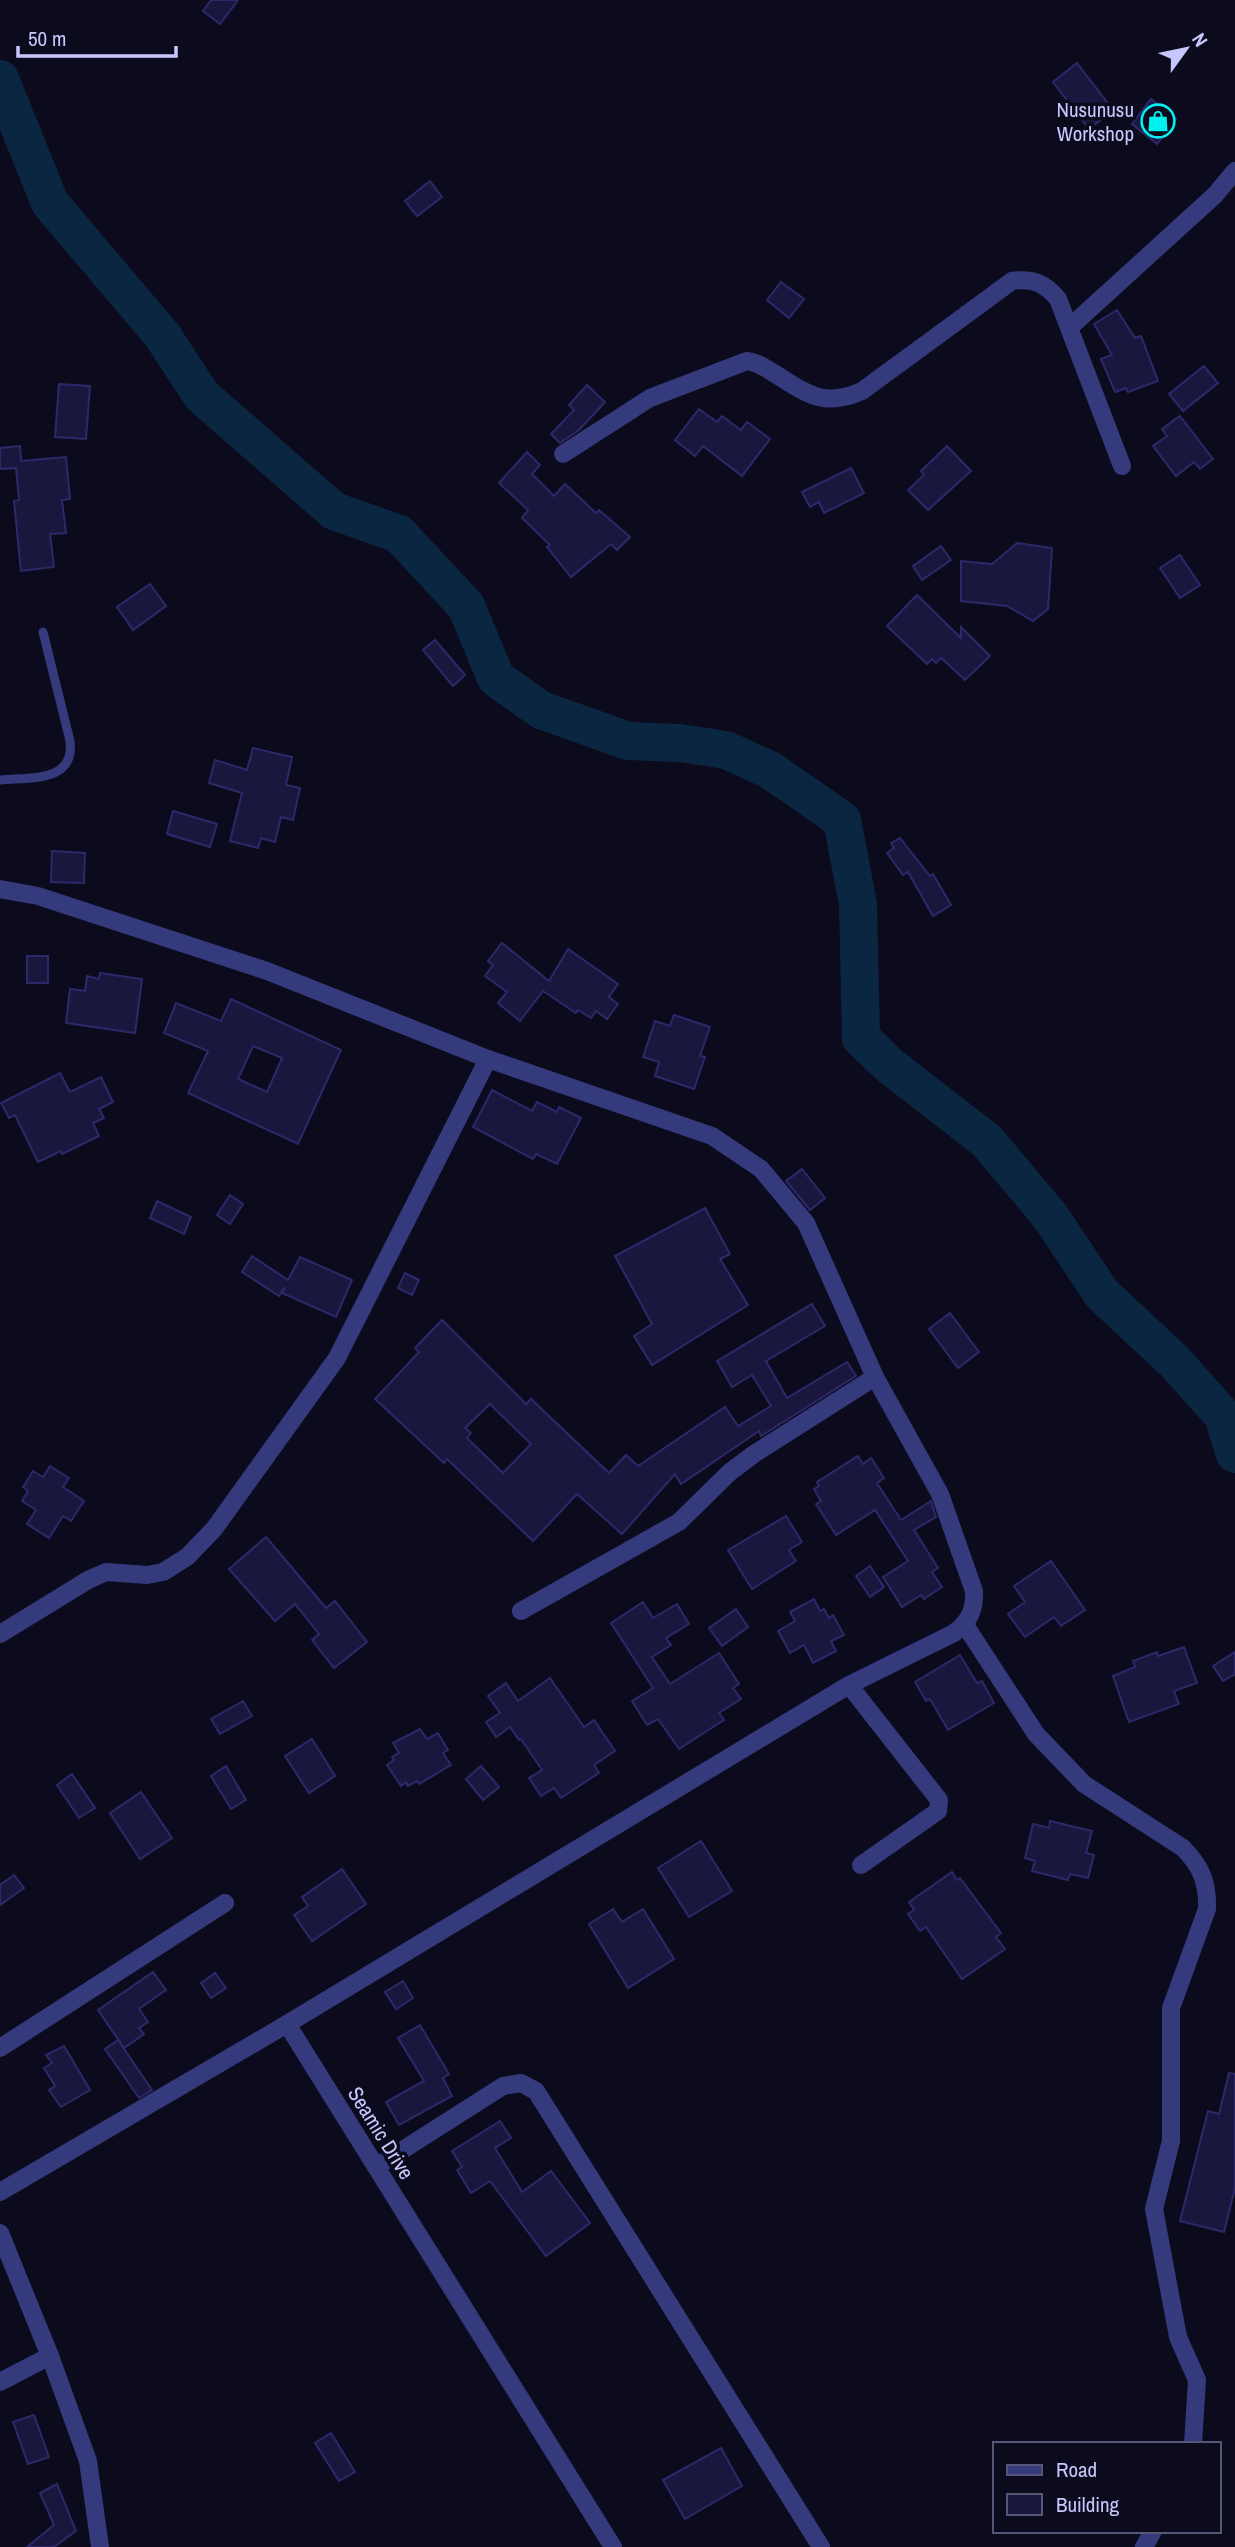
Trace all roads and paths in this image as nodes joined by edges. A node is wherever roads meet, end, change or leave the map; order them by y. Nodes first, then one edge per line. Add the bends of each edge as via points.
1 (1235, 171) edge
2 (1070, 327) junction
3 (563, 454) dead end
4 (1122, 466) dead end
5 (43, 632) dead end
6 (0, 780) edge
7 (0, 889) edge
8 (488, 1059) junction
9 (875, 1377) junction
10 (521, 1611) dead end
11 (965, 1625) junction
12 (0, 1634) edge
13 (849, 1685) junction
14 (861, 1865) dead end
15 (225, 1903) dead end
16 (287, 2024) junction
17 (0, 2048) edge
18 (376, 2167) junction
19 (0, 2192) edge
20 (0, 2232) edge
21 (50, 2356) junction
22 (0, 2382) edge
23 (1193, 2442) edge
24 (95, 2545) edge
25 (614, 2547) edge
26 (821, 2547) edge

1 - 2 street via 1215,195
2 - 3 street via 1049,289 1025,279 1012,281 845,399 809,395 760,364 747,361 650,398
2 - 4 street
5 - 6 lane via 72,755 63,769 48,775
7 - 8 street via 38,896 267,971
8 - 9 street via 712,1136 761,1169 806,1223
8 - 12 street via 337,1358 214,1529 187,1557 163,1572 106,1572
9 - 10 street via 754,1454 679,1522
9 - 11 street via 940,1494 974,1591
11 - 13 street via 938,1643
11 - 23 street via 1036,1734 1084,1784 1183,1848 1203,1875 1207,1909 1171,2008 1171,2141 1154,2210 1178,2337 1197,2380
13 - 14 street via 939,1800 938,1811
13 - 16 street
15 - 17 street
16 - 18 street, Seamic Drive
16 - 19 street
18 - 25 street, Seamic Drive
18 - 26 street via 503,2086 521,2083 536,2091
20 - 21 street
21 - 22 street
21 - 24 street via 88,2461

